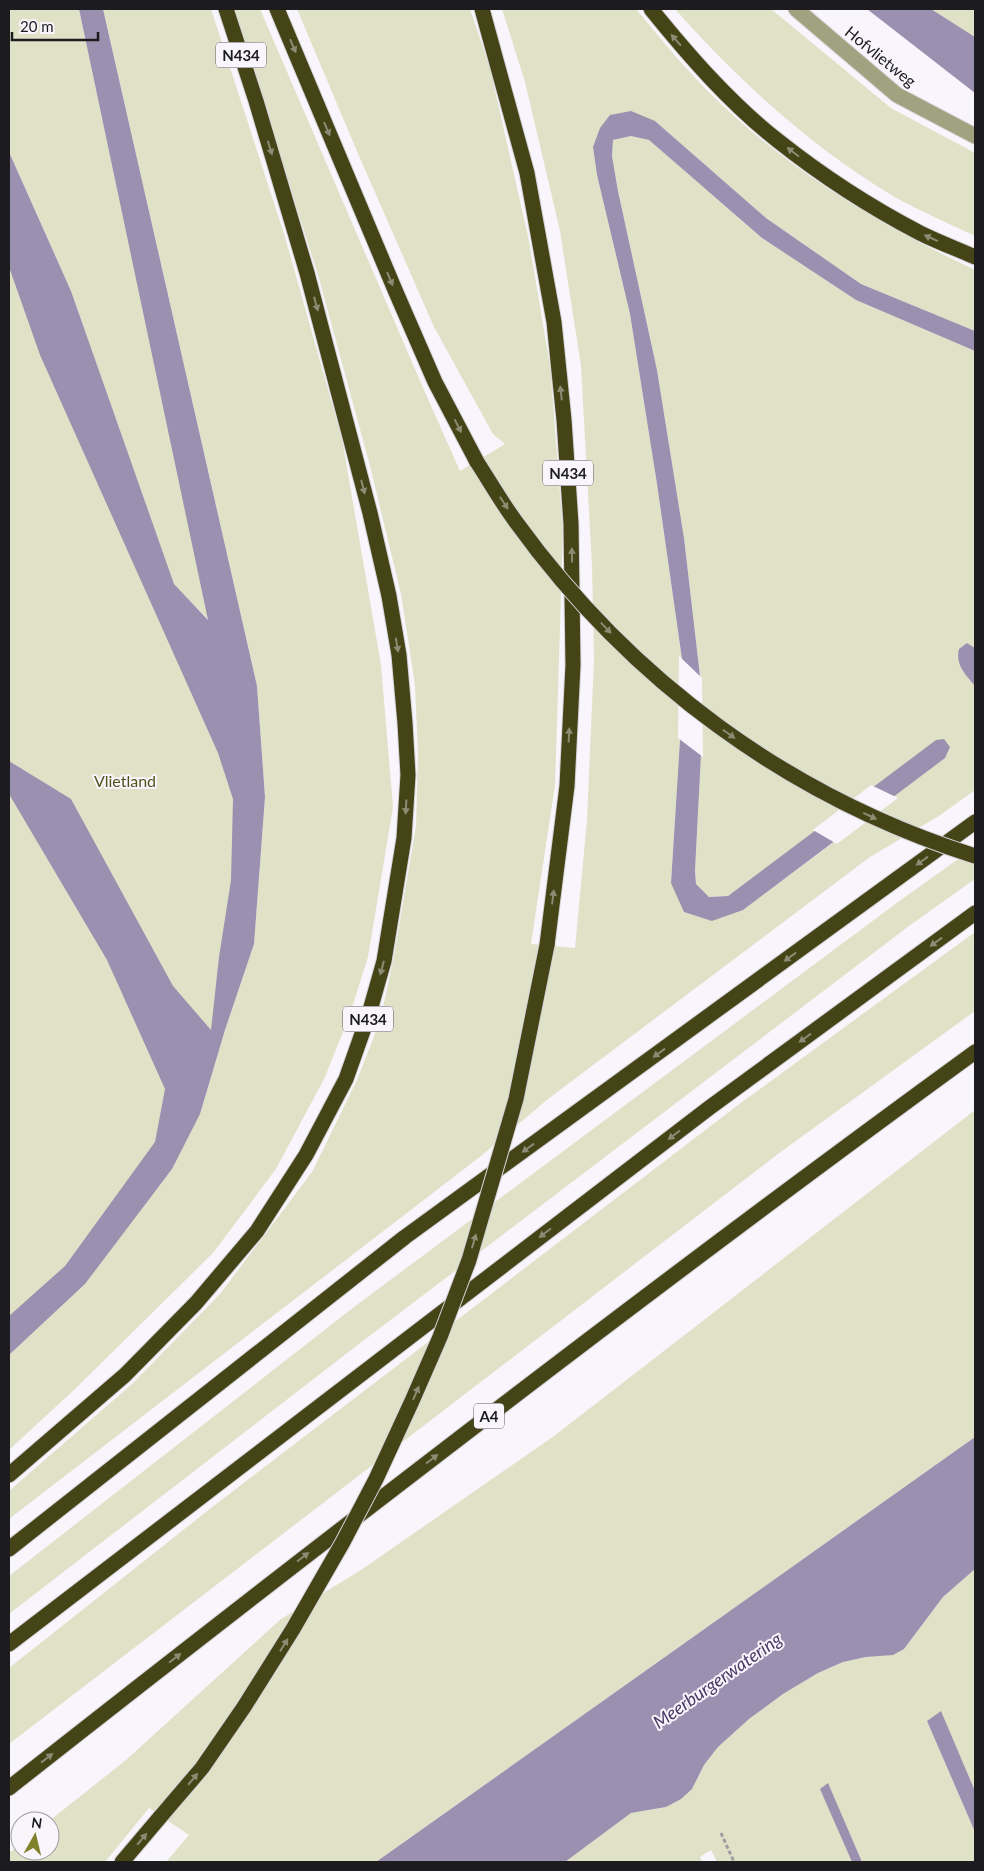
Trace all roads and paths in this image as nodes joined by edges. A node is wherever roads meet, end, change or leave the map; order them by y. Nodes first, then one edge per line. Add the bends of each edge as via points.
1 (226, 9) edge
2 (277, 9) edge
3 (482, 9) edge
4 (651, 9) edge
5 (796, 9) edge
6 (975, 136) edge
7 (975, 257) edge
8 (975, 822) edge
9 (975, 856) edge
10 (975, 913) edge
11 (975, 1052) edge
12 (9, 1475) edge
13 (9, 1549) edge
14 (9, 1644) edge
15 (9, 1788) edge
16 (721, 1833) dead end
17 (122, 1862) edge
18 (734, 1862) edge

1 -> 12 highway, N434 via 308,273 388,596 399,655 405,723 408,775 404,838 384,961 370,1014 346,1079 306,1155 257,1231 196,1303 126,1375
2 -> 9 highway, N434, bridge via 435,382 477,462 516,521 580,600 620,642 700,714 791,775 898,828
17 -> 3 highway, N434, bridge via 202,1768 244,1707 293,1630 376,1479 440,1337 472,1251 516,1099 547,945 567,786 573,665 570,505 554,322 526,173
7 -> 4 highway via 876,208 775,139 725,93
5 - 6 street, Hofvlietweg via 897,95
8 -> 13 highway via 405,1238
10 -> 14 highway via 709,1108
15 -> 11 highway, A4 via 354,1519 804,1177
16 - 18 path

